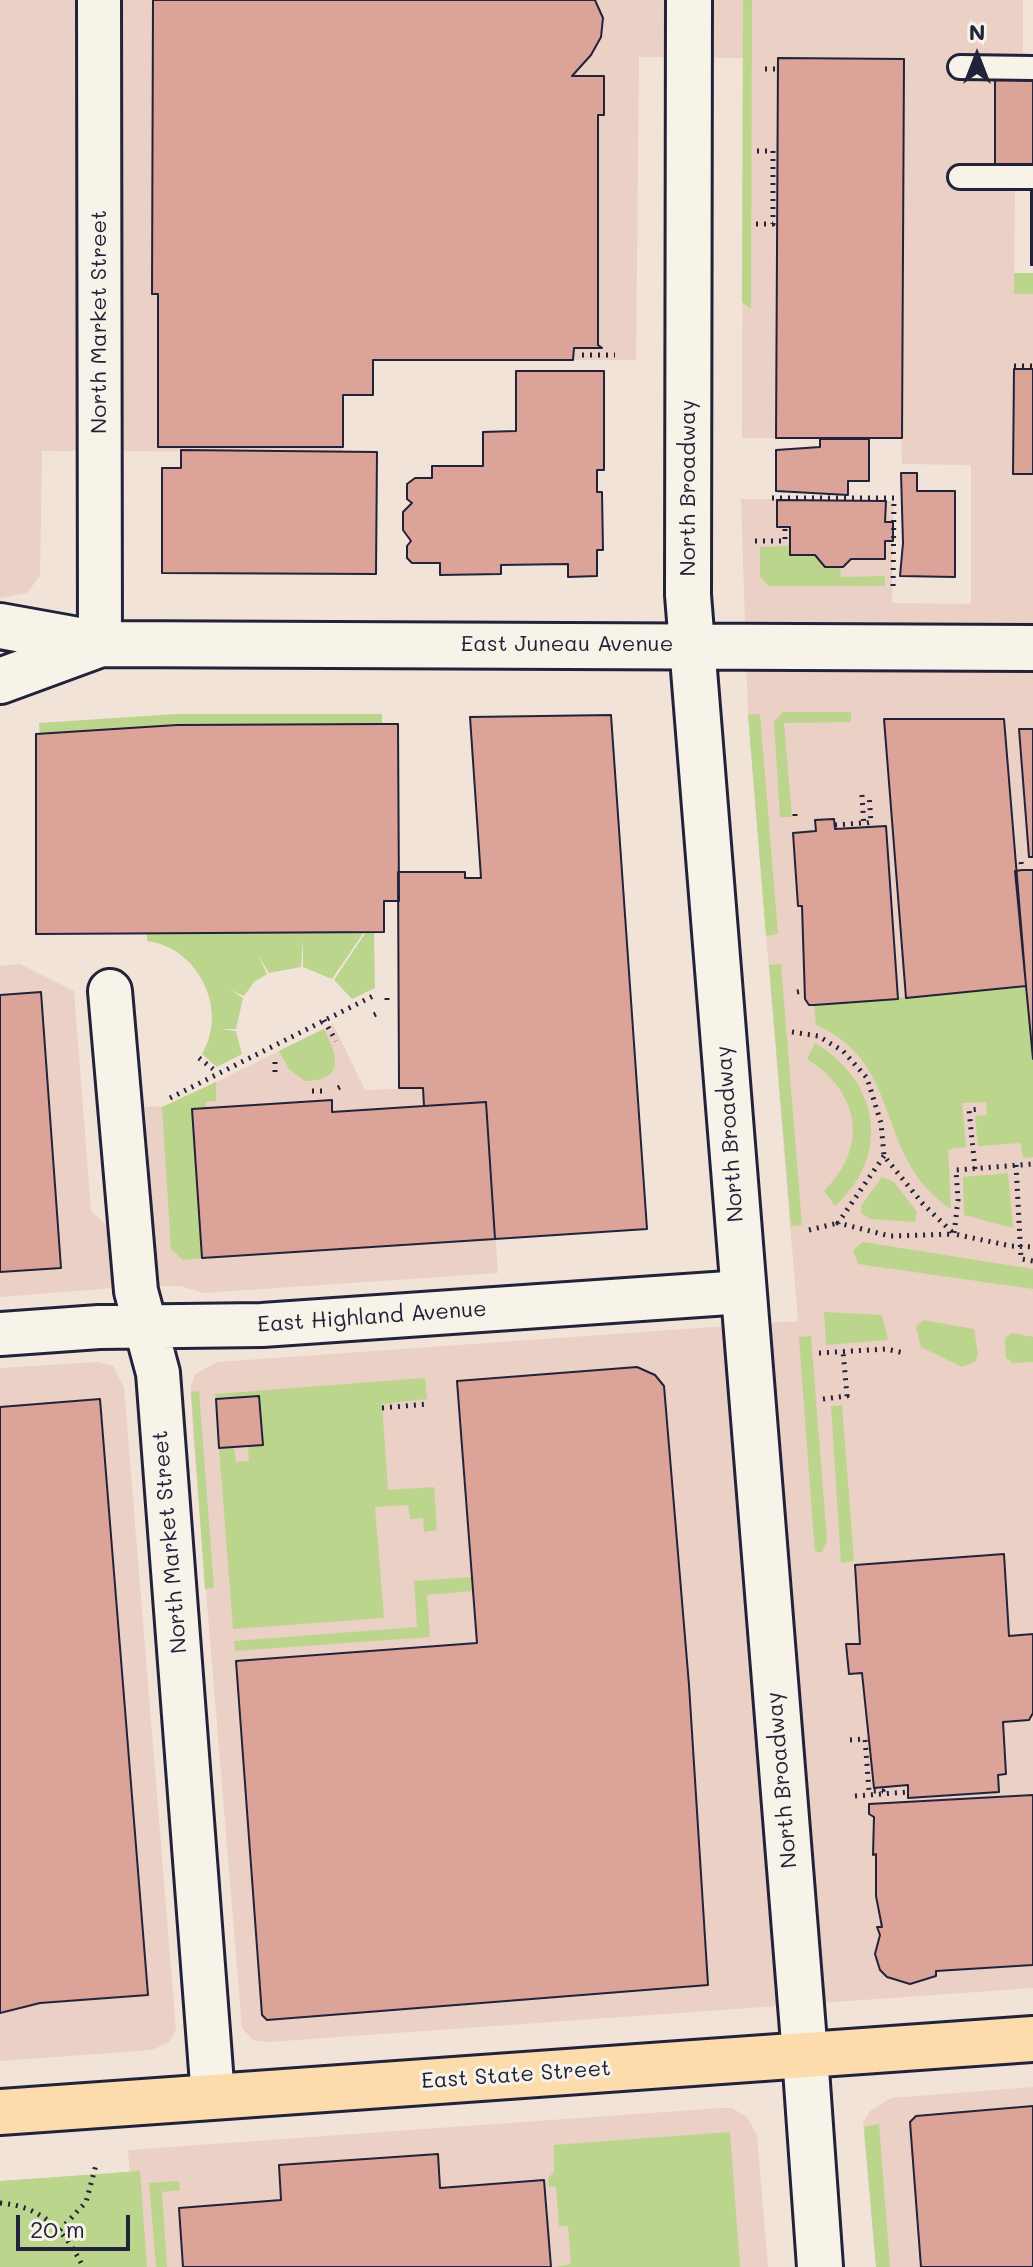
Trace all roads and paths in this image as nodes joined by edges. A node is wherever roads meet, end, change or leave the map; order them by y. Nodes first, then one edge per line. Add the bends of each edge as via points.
1 (99, 0) edge
2 (689, 0) edge
3 (960, 67) dead end
4 (1033, 68) edge
5 (765, 69) dead end
6 (778, 69) dead end
7 (757, 151) dead end
8 (960, 177) dead end
9 (1033, 177) edge
10 (756, 224) dead end
11 (582, 355) dead end
12 (615, 355) dead end
13 (1014, 366) dead end
14 (1033, 366) edge
15 (772, 498) dead end
16 (785, 527) dead end
17 (755, 541) dead end
18 (893, 591) dead end
19 (0, 626) edge
20 (100, 644) junction
21 (693, 645) junction
22 (1033, 648) edge
23 (0, 681) edge
24 (866, 795) dead end
25 (835, 825) dead end
26 (1021, 862) dead end
27 (1022, 870) dead end
28 (110, 991) dead end
29 (375, 995) dead end
30 (324, 1020) junction
31 (792, 1032) dead end
32 (336, 1041) dead end
33 (199, 1058) dead end
34 (275, 1062) dead end
35 (213, 1069) dead end
36 (275, 1072) dead end
37 (312, 1091) dead end
38 (325, 1091) dead end
39 (170, 1098) dead end
40 (981, 1109) dead end
41 (884, 1156) junction
42 (1033, 1164) edge
43 (1016, 1165) junction
44 (975, 1169) junction
45 (838, 1223) junction
46 (809, 1230) dead end
47 (954, 1234) junction
48 (1020, 1246) junction
49 (1033, 1247) edge
50 (1033, 1261) edge
51 (743, 1292) junction
52 (145, 1327) junction
53 (0, 1334) edge
54 (843, 1351) junction
55 (819, 1353) dead end
56 (904, 1353) dead end
57 (823, 1399) dead end
58 (427, 1404) dead end
59 (382, 1408) dead end
60 (850, 1740) dead end
61 (908, 1792) dead end
62 (883, 1794) junction
63 (855, 1796) dead end
64 (1033, 2039) edge
65 (805, 2055) junction
66 (213, 2097) junction
67 (0, 2112) edge
68 (96, 2165) dead end
69 (0, 2203) edge
70 (60, 2230) junction
71 (83, 2267) edge
72 (820, 2267) edge

1 - 20 street, North Market Street
2 - 21 street, North Broadway via 688,595
3 - 4 lane
5 - 6 path
7 - 10 path via 773,151 775,169 773,224
8 - 9 lane
11 - 12 path
13 - 14 path
15 - 18 path via 894,498
16 - 17 path via 785,541
19 - 20 street, East Juneau Avenue
20 - 21 street, East Juneau Avenue
20 - 23 street, East Juneau Avenue
21 - 22 street, East Juneau Avenue
21 - 51 street, North Broadway
24 - 25 path via 871,822
26 - 27 path
28 - 52 street, North Market Street via 135,1281
29 - 30 path
30 - 32 path
30 - 39 path
31 - 41 path via 831,1043 867,1078 881,1123
33 - 35 path
34 - 36 path
37 - 38 path
40 - 44 path via 969,1110
41 - 45 path
41 - 47 path
42 - 43 path
43 - 44 path
43 - 48 path
44 - 47 path via 956,1170
45 - 46 path
45 - 47 path via 890,1236
47 - 48 path
48 - 49 path
48 - 50 path via 1021,1259
51 - 52 street, East Highland Avenue via 262,1325
51 - 65 street, North Broadway
52 - 53 street, East Highland Avenue
52 - 66 street, North Market Street via 158,1373
54 - 55 path
54 - 56 path
54 - 57 path via 847,1396
58 - 59 path
60 - 62 path via 865,1739 869,1791
61 - 62 path
62 - 63 path
64 - 65 main road, East State Street
65 - 66 main road, East State Street
65 - 72 street, North Broadway
66 - 67 main road, East State Street
68 - 70 path via 86,2202
69 - 70 path via 30,2209
70 - 71 path

